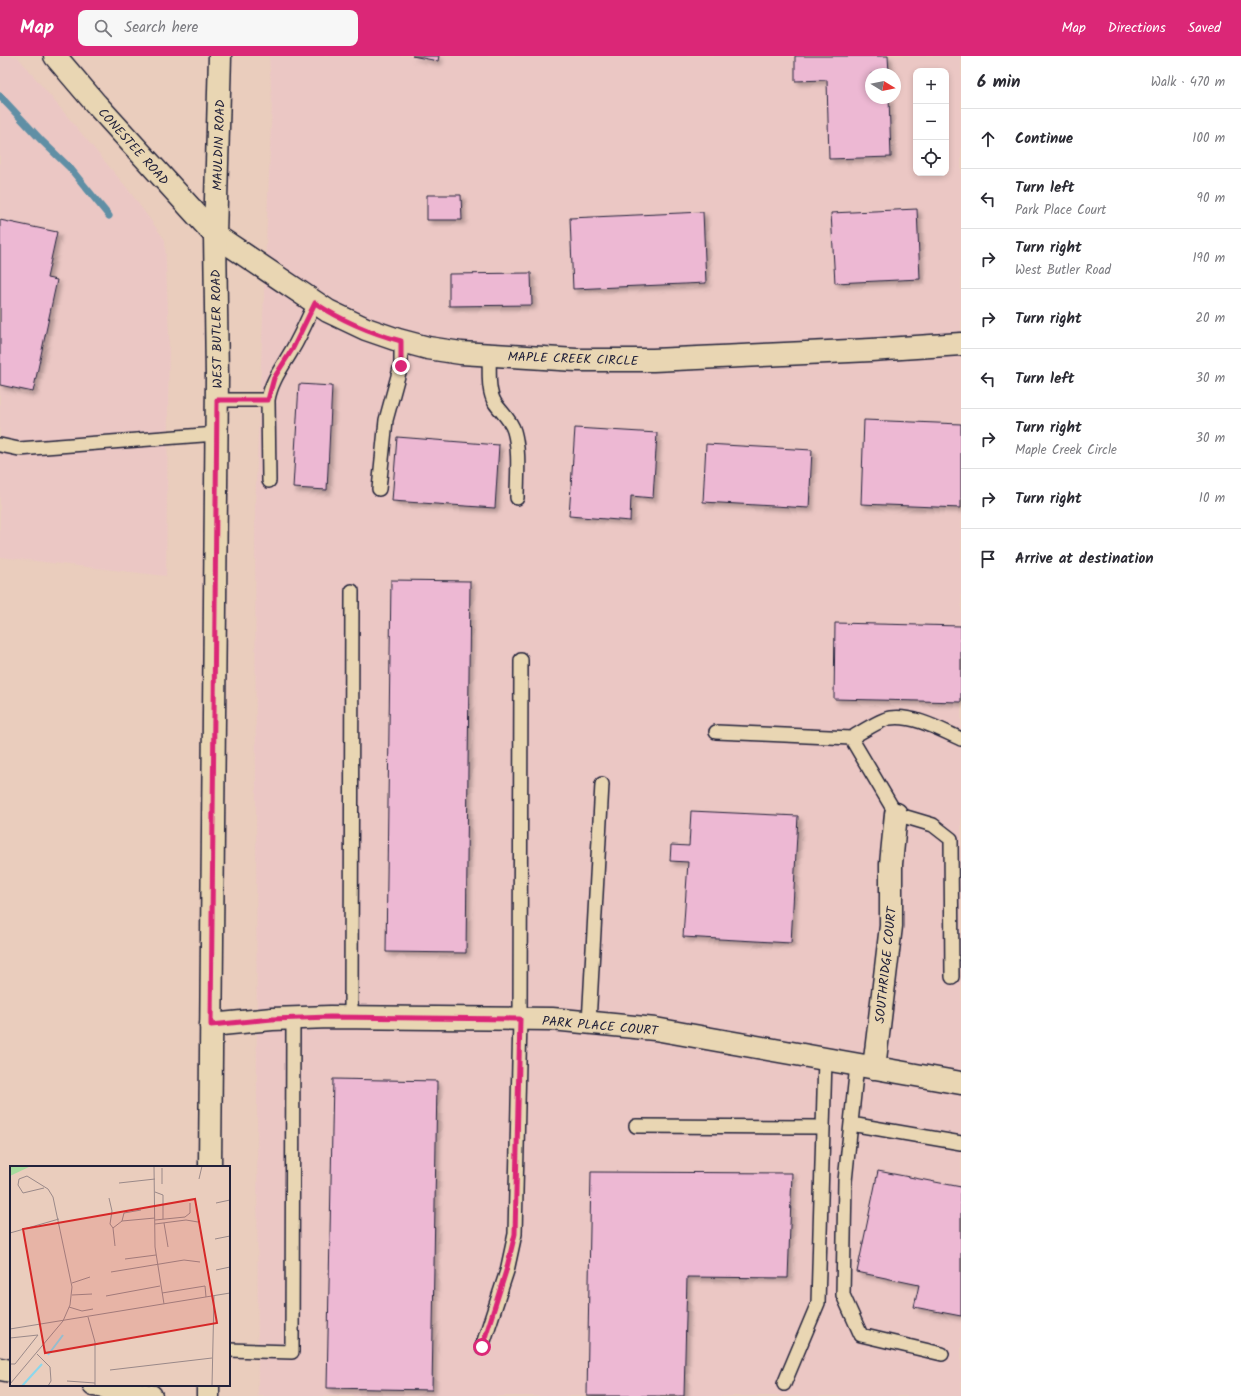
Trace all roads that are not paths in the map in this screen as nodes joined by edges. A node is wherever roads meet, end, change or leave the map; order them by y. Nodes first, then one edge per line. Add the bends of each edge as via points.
1 (55, 56) edge
2 (220, 56) edge
3 (215, 234) junction
4 (315, 303) junction
5 (401, 341) junction
6 (961, 344) edge
7 (489, 355) junction
8 (217, 400) junction
9 (268, 400) junction
10 (216, 434) junction
11 (0, 445) edge
12 (269, 481) dead end
13 (379, 489) dead end
14 (517, 498) dead end
15 (352, 591) dead end
16 (521, 660) dead end
17 (716, 732) dead end
18 (851, 738) junction
19 (961, 739) edge
20 (602, 784) dead end
21 (896, 814) junction
22 (952, 977) dead end
23 (294, 1018) junction
24 (351, 1018) junction
25 (520, 1019) junction
26 (589, 1023) junction
27 (211, 1025) junction
28 (825, 1059) junction
29 (866, 1066) junction
30 (961, 1083) edge
31 (851, 1124) junction
32 (636, 1126) dead end
33 (823, 1127) junction
34 (961, 1143) edge
35 (210, 1166) edge
36 (482, 1347) dead end
37 (230, 1350) edge
38 (942, 1354) dead end
39 (0, 1370) edge
40 (10, 1371) edge
41 (784, 1384) dead end
42 (99, 1386) edge
43 (151, 1396) edge

1 - 3 street, CONESTEE ROAD
2 - 3 street, MAULDIN ROAD
3 - 4 street, MAPLE CREEK CIRCLE
3 - 8 street, WEST BUTLER ROAD
4 - 5 street, MAPLE CREEK CIRCLE via 328,312 366,329
4 - 9 lane via 293,348 274,378
5 - 7 street, MAPLE CREEK CIRCLE via 428,348
5 - 13 lane via 401,366 386,420
6 - 7 street, MAPLE CREEK CIRCLE via 653,360 576,360
7 - 14 lane via 494,401 514,430
8 - 9 lane
8 - 10 street, WEST BUTLER ROAD
9 - 12 lane
10 - 11 lane via 19,449
10 - 27 street, WEST BUTLER ROAD
15 - 24 lane
16 - 25 lane
17 - 18 lane
18 - 19 lane via 889,718 912,719
18 - 21 lane
20 - 26 lane
21 - 22 lane via 933,826 951,839
21 - 29 street, SOUTHRIDGE COURT via 891,864 891,926
23 - 24 street, PARK PLACE COURT
23 - 27 street, PARK PLACE COURT
23 - 37 lane via 292,1352
24 - 25 street, PARK PLACE COURT
25 - 26 street, PARK PLACE COURT
25 - 36 lane via 515,1234
26 - 28 street, PARK PLACE COURT via 655,1030
27 - 35 street, WEST BUTLER ROAD
28 - 29 street, PARK PLACE COURT
28 - 33 lane
29 - 30 street, PARK PLACE COURT
29 - 31 lane
31 - 34 lane
31 - 38 lane via 845,1181 843,1295 861,1335
32 - 33 lane
33 - 41 lane via 818,1303
39 - 40 street
42 - 43 street

